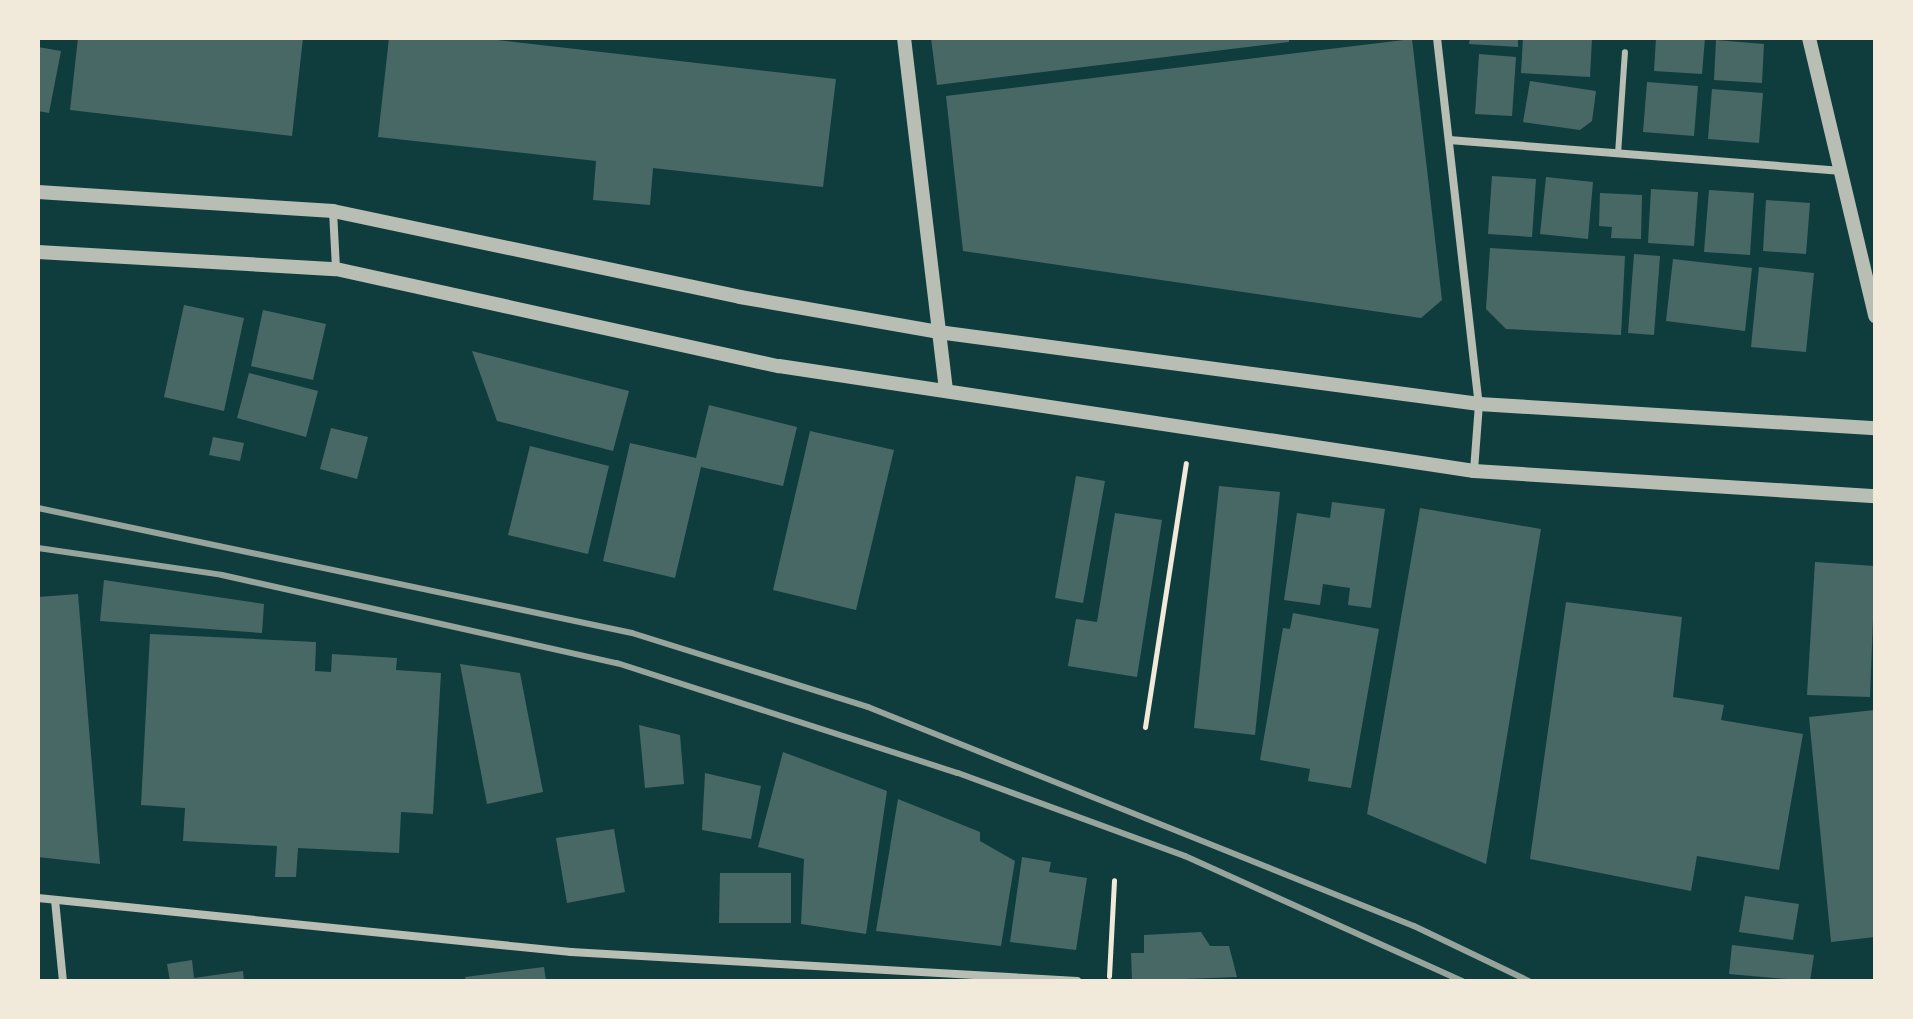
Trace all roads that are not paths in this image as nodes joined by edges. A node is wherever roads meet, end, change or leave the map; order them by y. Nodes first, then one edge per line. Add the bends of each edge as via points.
1 (904, 38) edge
2 (1437, 38) edge
3 (1809, 38) edge
4 (1625, 52) dead end
5 (1449, 140) junction
6 (1618, 154) junction
7 (1839, 171) junction
8 (38, 192) edge
9 (333, 211) junction
10 (38, 252) edge
11 (336, 269) junction
12 (1875, 316) edge
13 (938, 332) junction
14 (946, 390) junction
15 (1479, 404) junction
16 (1875, 428) edge
17 (1474, 471) junction
18 (1875, 496) edge
19 (38, 898) edge
20 (55, 900) junction
21 (63, 981) edge
22 (1077, 981) edge

1 - 13 street
2 - 5 street
3 - 7 street
4 - 6 lane
5 - 6 street
5 - 15 street
6 - 7 street
7 - 12 street
8 - 9 street
9 - 11 street
9 - 13 street via 740,297
10 - 11 street
11 - 14 street via 779,366
13 - 14 street
13 - 15 street
14 - 17 street
15 - 16 street
15 - 17 street
17 - 18 street
19 - 20 street
20 - 21 street
20 - 22 street via 571,952

